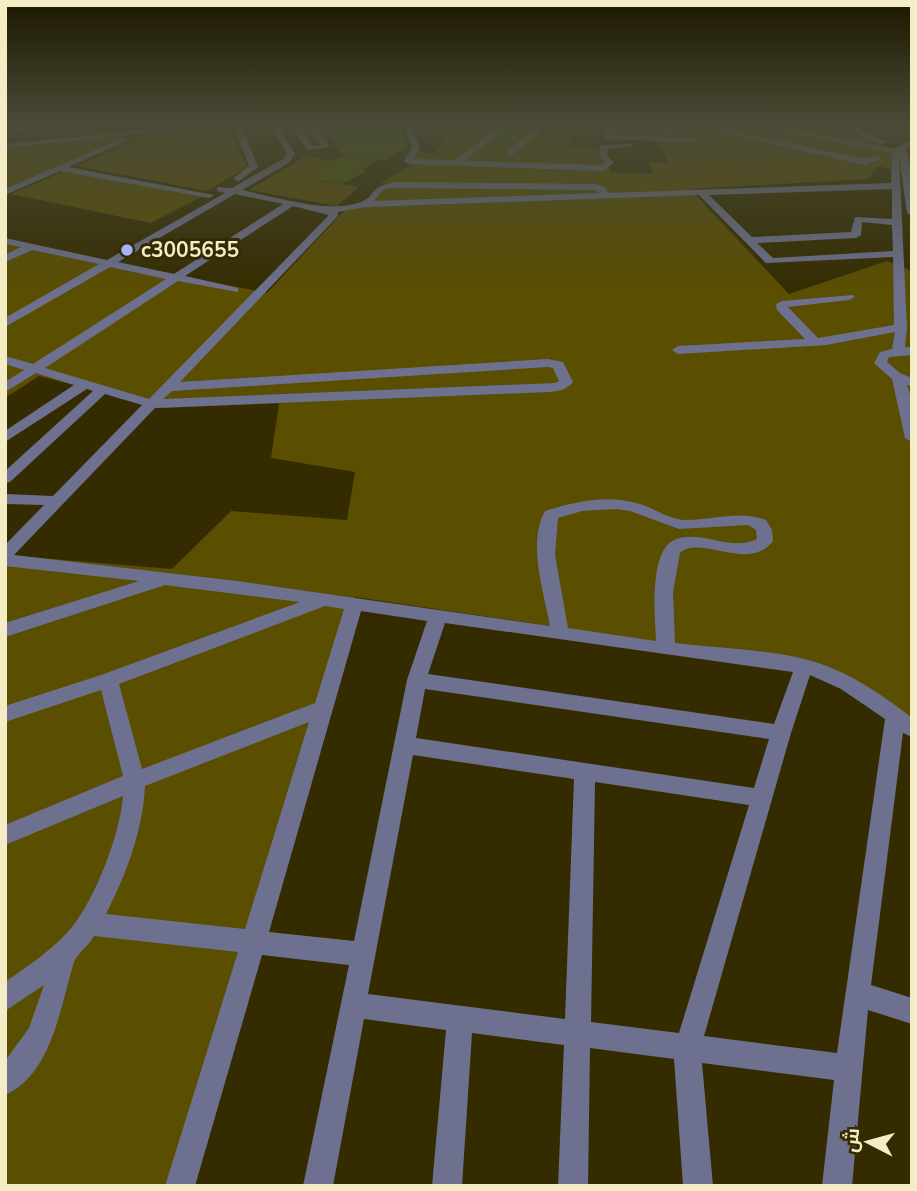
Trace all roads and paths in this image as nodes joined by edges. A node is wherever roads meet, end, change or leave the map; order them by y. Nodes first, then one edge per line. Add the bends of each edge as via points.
1 (33, 180) edge
2 (137, 180) edge
3 (239, 180) edge
4 (247, 180) edge
5 (894, 180) edge
6 (894, 186) junction
7 (911, 186) edge
8 (5, 192) edge
9 (220, 192) junction
10 (702, 193) junction
11 (605, 196) junction
12 (291, 203) junction
13 (366, 204) junction
14 (330, 210) junction
15 (912, 215) edge
16 (897, 218) junction
17 (750, 240) junction
18 (5, 242) edge
19 (30, 247) junction
20 (898, 254) junction
21 (5, 259) edge
22 (92, 261) junction
23 (108, 264) junction
24 (899, 275) junction
25 (912, 276) edge
26 (175, 278) junction
27 (234, 290) dead end
28 (849, 297) dead end
29 (5, 310) edge
30 (5, 323) edge
31 (901, 328) junction
32 (815, 342) junction
33 (678, 350) dead end
34 (897, 351) junction
35 (912, 351) edge
36 (5, 360) edge
37 (37, 369) junction
38 (905, 380) edge
39 (86, 383) junction
40 (168, 387) junction
41 (5, 388) edge
42 (104, 388) junction
43 (152, 404) junction
44 (10, 434) edge
45 (51, 436) junction
46 (912, 438) edge
47 (5, 479) edge
48 (5, 499) edge
49 (56, 501) junction
50 (5, 558) edge
51 (164, 579) junction
52 (322, 600) junction
53 (355, 603) junction
54 (438, 616) junction
55 (5, 630) edge
56 (560, 634) junction
57 (666, 649) junction
58 (804, 666) junction
59 (108, 680) junction
60 (418, 680) junction
61 (322, 709) junction
62 (5, 714) edge
63 (904, 723) edge
64 (781, 733) junction
65 (405, 745) junction
66 (585, 771) junction
67 (135, 781) junction
68 (762, 798) junction
69 (5, 835) edge
70 (88, 925) junction
71 (254, 942) junction
72 (64, 953) junction
73 (365, 954) junction
74 (857, 994) junction
75 (5, 998) edge
76 (354, 1005) junction
77 (912, 1012) edge
78 (460, 1020) junction
79 (576, 1032) junction
80 (687, 1049) junction
81 (850, 1068) junction
82 (5, 1081) edge
83 (180, 1186) edge
84 (318, 1186) edge
85 (447, 1186) edge
86 (573, 1186) edge
87 (698, 1186) edge
88 (837, 1186) edge

1 - 8 street
2 - 9 street
3 - 9 street
4 - 9 street
5 - 6 street
6 - 10 street
6 - 16 street
7 - 15 street
9 - 12 street
9 - 22 street
9 - 23 street
10 - 11 street
10 - 17 street
11 - 13 street
11 - 13 street via 596,187 397,185 381,187
12 - 14 street
12 - 26 street
13 - 14 street
14 - 40 street via 334,217
15 - 16 street
16 - 17 street via 858,219 856,235
16 - 20 street
17 - 20 street via 770,261
18 - 19 street
19 - 21 street
19 - 22 street
20 - 24 street
22 - 23 street
22 - 29 street
23 - 26 street
23 - 30 street
24 - 25 street
24 - 31 street
26 - 27 street
26 - 37 street
28 - 32 street via 782,304
31 - 32 street
31 - 34 street
32 - 33 street
34 - 35 street
34 - 38 street via 884,355 880,363
36 - 37 street
37 - 39 street
37 - 41 street
38 - 46 street via 906,419
39 - 42 street
39 - 44 street
40 - 43 street
40 - 43 street via 548,363 558,365 566,382 549,388
42 - 43 street
42 - 45 street
43 - 49 street
44 - 45 street
45 - 47 street
48 - 49 street
49 - 50 street
50 - 51 street
51 - 52 street
51 - 55 street
52 - 53 street
52 - 59 street
53 - 54 street
53 - 61 street
54 - 56 street
54 - 60 street
56 - 57 street
56 - 57 street via 546,541 551,515 617,505 674,524 740,519 760,524 765,541 754,547 686,543 671,549 664,595
57 - 58 street
58 - 63 street via 840,678
58 - 64 street
59 - 62 street
59 - 67 street
60 - 64 street
60 - 65 street
61 - 67 street
61 - 71 street
63 - 74 street
64 - 68 street
65 - 66 street
65 - 73 street
66 - 68 street
66 - 79 street
67 - 69 street
67 - 70 street via 124,839
68 - 80 street
70 - 71 street
70 - 72 street
71 - 73 street
71 - 83 street
72 - 75 street
72 - 82 street via 43,1031
73 - 76 street
74 - 77 street
74 - 81 street
76 - 78 street
76 - 84 street
78 - 79 street
78 - 85 street
79 - 80 street
79 - 86 street
80 - 81 street
80 - 87 street
81 - 88 street

